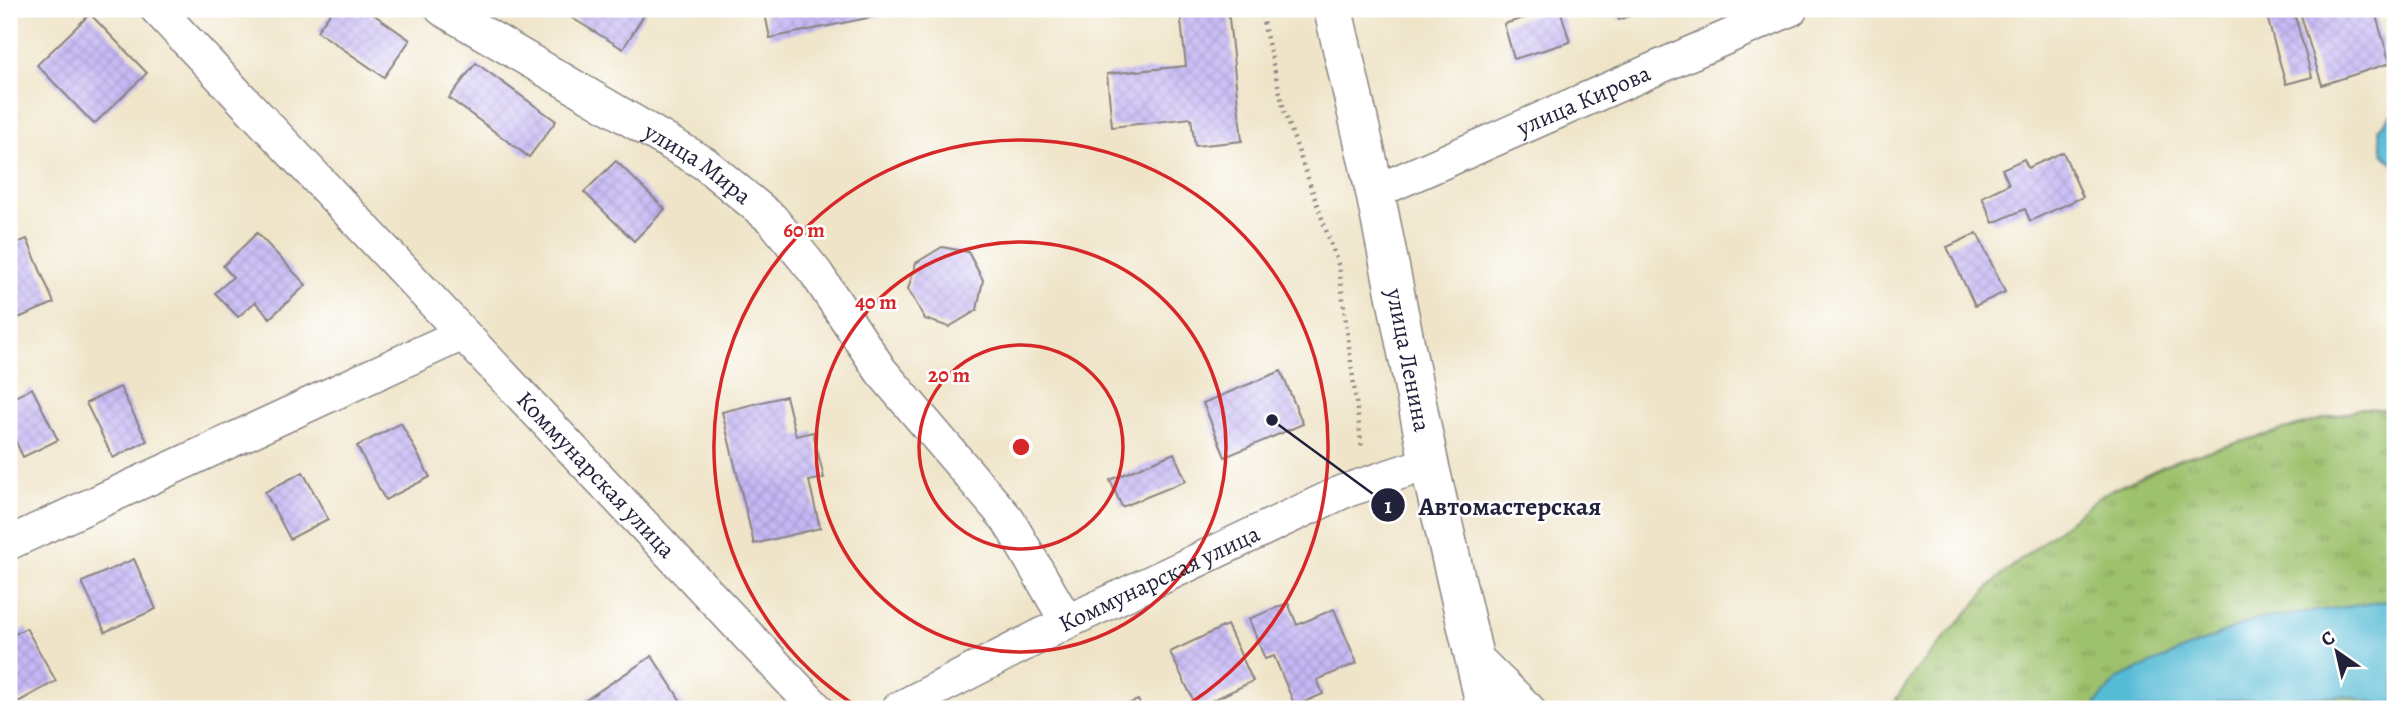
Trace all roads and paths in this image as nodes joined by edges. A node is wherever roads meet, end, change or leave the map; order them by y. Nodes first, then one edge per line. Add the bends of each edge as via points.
1 (156, 9) edge
2 (442, 9) edge
3 (1260, 9) edge
4 (1333, 9) edge
5 (1791, 9) edge
6 (1375, 192) junction
7 (462, 334) junction
8 (1429, 463) junction
9 (1367, 484) junction
10 (9, 543) edge
11 (1067, 622) junction
12 (1476, 658) junction
13 (817, 709) edge
14 (898, 709) edge
15 (1486, 709) edge
16 (1528, 709) edge

1 - 7 street, Коммунарская улица
2 - 11 street, улица Мира via 704,163 772,219 816,273 881,370 1008,520
3 - 9 path via 1284,110 1339,267
4 - 6 main road, улица Ленина
5 - 6 street, улица Кирова
6 - 8 main road, улица Ленина
7 - 10 street
7 - 13 street, Коммунарская улица
8 - 9 street, Коммунарская улица
8 - 12 main road, улица Ленина
9 - 11 street, Коммунарская улица
11 - 14 street, Коммунарская улица
12 - 15 main road, улица Ленина
12 - 16 street

